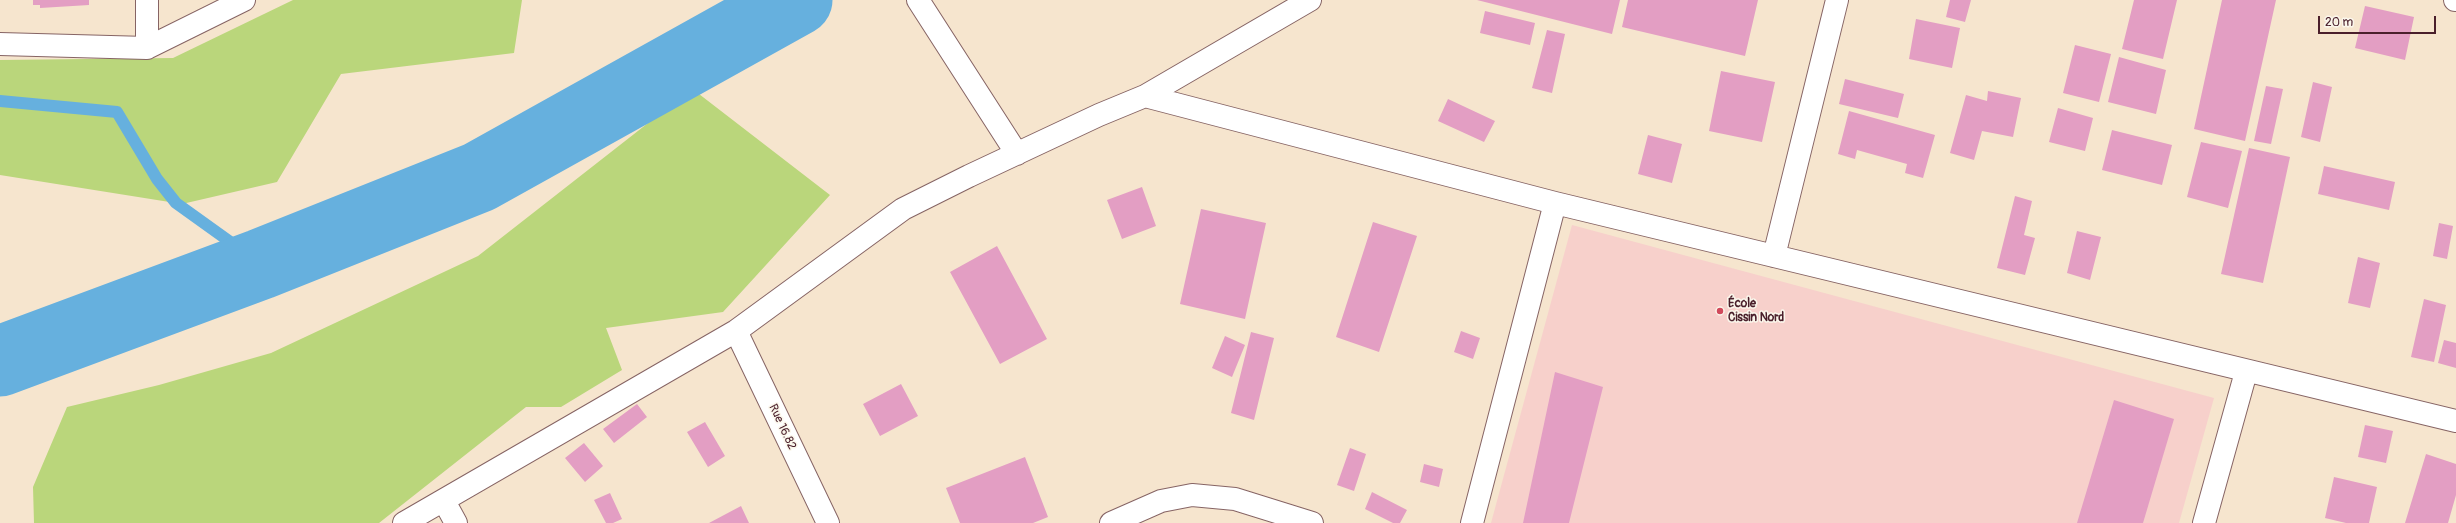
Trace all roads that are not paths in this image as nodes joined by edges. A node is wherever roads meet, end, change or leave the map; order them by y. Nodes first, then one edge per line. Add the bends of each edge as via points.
1 (147, 0) edge
2 (244, 0) edge
3 (918, 0) edge
4 (1310, 0) edge
5 (1837, 0) edge
6 (0, 44) edge
7 (147, 48) junction
8 (1145, 96) junction
9 (1017, 154) junction
10 (1555, 203) junction
11 (1774, 256) junction
12 (736, 330) junction
13 (2246, 372) junction
14 (2456, 421) edge
15 (444, 501) junction
16 (404, 523) edge
17 (456, 523) edge
18 (828, 523) edge
19 (1111, 523) edge
20 (1312, 523) edge
21 (1472, 523) edge
22 (2204, 523) edge

1 - 7 street
2 - 7 street
3 - 9 street
4 - 8 street
5 - 11 street
6 - 7 street
8 - 9 street
8 - 10 street
9 - 12 street via 903,209
10 - 11 street
10 - 21 street
11 - 13 street
12 - 15 street
12 - 18 street, Rue 16.82
13 - 14 street
13 - 22 street
15 - 16 street
15 - 17 street
19 - 20 street via 1161,501 1192,495 1235,499

